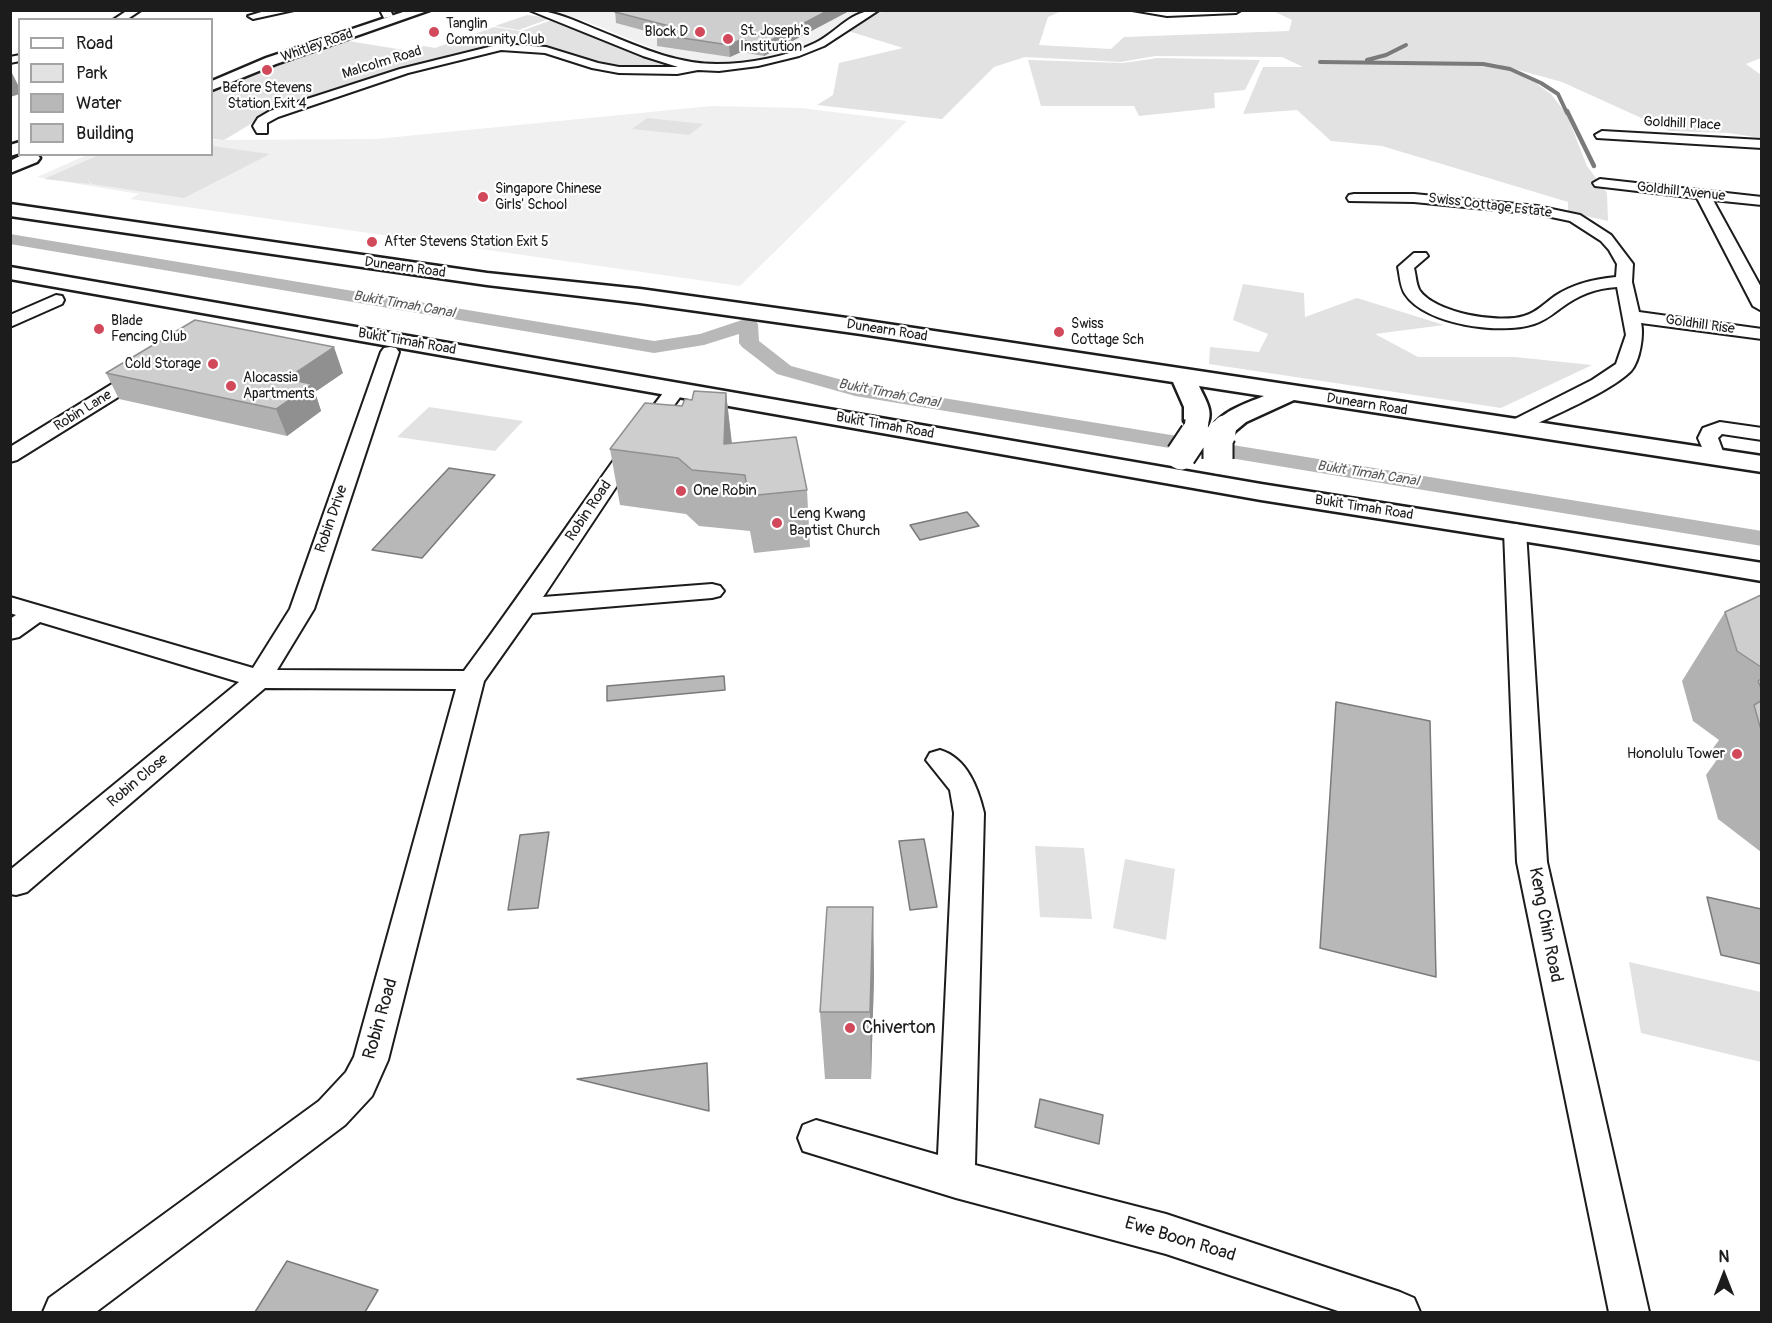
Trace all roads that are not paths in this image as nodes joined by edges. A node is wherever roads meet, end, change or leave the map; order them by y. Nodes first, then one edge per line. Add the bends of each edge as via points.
1 (136, 10) edge
2 (289, 10) edge
3 (404, 10) edge
4 (424, 10) edge
5 (534, 10) edge
6 (874, 10) edge
7 (1137, 10) edge
8 (1236, 10) edge
9 (387, 13) edge
10 (253, 16) dead end
11 (122, 18) edge
12 (702, 66) junction
13 (213, 74) edge
14 (213, 86) edge
15 (262, 130) dead end
16 (1602, 135) dead end
17 (1761, 144) edge
18 (26, 156) edge
19 (10, 167) edge
20 (1600, 183) dead end
21 (1703, 195) junction
22 (10, 198) edge
23 (1354, 198) dead end
24 (1761, 201) edge
25 (10, 210) edge
26 (1420, 256) dead end
27 (10, 273) edge
28 (1624, 282) junction
29 (10, 292) edge
30 (640, 296) junction
31 (56, 300) junction
32 (1761, 306) edge
33 (1639, 316) dead end
34 (10, 322) edge
35 (1761, 334) edge
36 (390, 352) junction
37 (510, 359) junction
38 (164, 360) edge
39 (1182, 376) junction
40 (676, 389) junction
41 (1290, 393) junction
42 (1514, 427) junction
43 (1761, 434) edge
44 (10, 456) edge
45 (1715, 457) junction
46 (1761, 464) edge
47 (1111, 465) junction
48 (1261, 492) junction
49 (1515, 531) junction
50 (1761, 572) edge
51 (712, 591) dead end
52 (10, 605) edge
53 (525, 606) junction
54 (36, 613) junction
55 (10, 631) edge
56 (260, 679) junction
57 (471, 680) junction
58 (940, 760) dead end
59 (16, 883) dead end
60 (816, 1138) dead end
61 (956, 1179) junction
62 (63, 1312) edge
63 (1400, 1312) edge
64 (1629, 1312) edge

1 - 11 street
2 - 10 street
3 - 9 main road, Whitley Road
4 - 14 main road, Whitley Road
5 - 12 street, Malcolm Road via 578,24 664,61
6 - 12 street, Malcolm Road via 854,19 815,47 782,58 734,66
7 - 8 street
9 - 13 main road, Whitley Road
12 - 15 street, Malcolm Road via 678,71 619,70 546,50 501,47 404,71 274,114 262,121
16 - 17 street, Goldhill Place
18 - 19 main road
20 - 21 street, Goldhill Avenue
21 - 24 street, Goldhill Avenue
21 - 32 street
22 - 30 main road via 449,262
23 - 28 street, Swiss Cottage Estate via 1448,200 1575,218 1615,248 1625,264
25 - 30 main road, Dunearn Road via 487,279
26 - 28 street via 1406,267 1412,292 1424,303 1468,320 1506,324 1527,321 1581,288
27 - 37 main road, Bukit Timah Road
28 - 42 street, Swiss Cottage Estate via 1635,335 1624,367
29 - 31 main road
30 - 39 main road, Dunearn Road
31 - 34 street
31 - 36 main road via 256,335
33 - 35 street, Goldhill Rise
36 - 37 main road via 473,361
36 - 56 street, Robin Drive via 302,609
37 - 40 main road, Bukit Timah Road
38 - 44 street, Robin Lane
39 - 41 main road, Dunearn Road
39 - 47 main road, bridge via 1197,407 1197,421 1194,438 1181,455 1149,464
40 - 47 main road, Bukit Timah Road
40 - 53 street, Robin Road via 625,457
41 - 42 main road, Dunearn Road
41 - 48 main road, bridge via 1237,417 1218,440 1222,468
42 - 45 main road, Dunearn Road
43 - 45 street via 1720,428 1710,432 1708,438
45 - 46 main road, Dunearn Road
47 - 48 main road, Bukit Timah Road
48 - 49 main road, Bukit Timah Road
49 - 50 main road, Bukit Timah Road
49 - 64 street, Keng Chin Road via 1532,862
51 - 53 street
52 - 54 street
53 - 57 street, Robin Road
54 - 55 street
54 - 56 street
56 - 57 street
56 - 59 street, Robin Close
57 - 62 street, Robin Road via 371,1060 358,1083 332,1113
58 - 61 street via 963,786 969,813
60 - 61 street, Ewe Boon Road
61 - 63 street, Ewe Boon Road via 1166,1234

